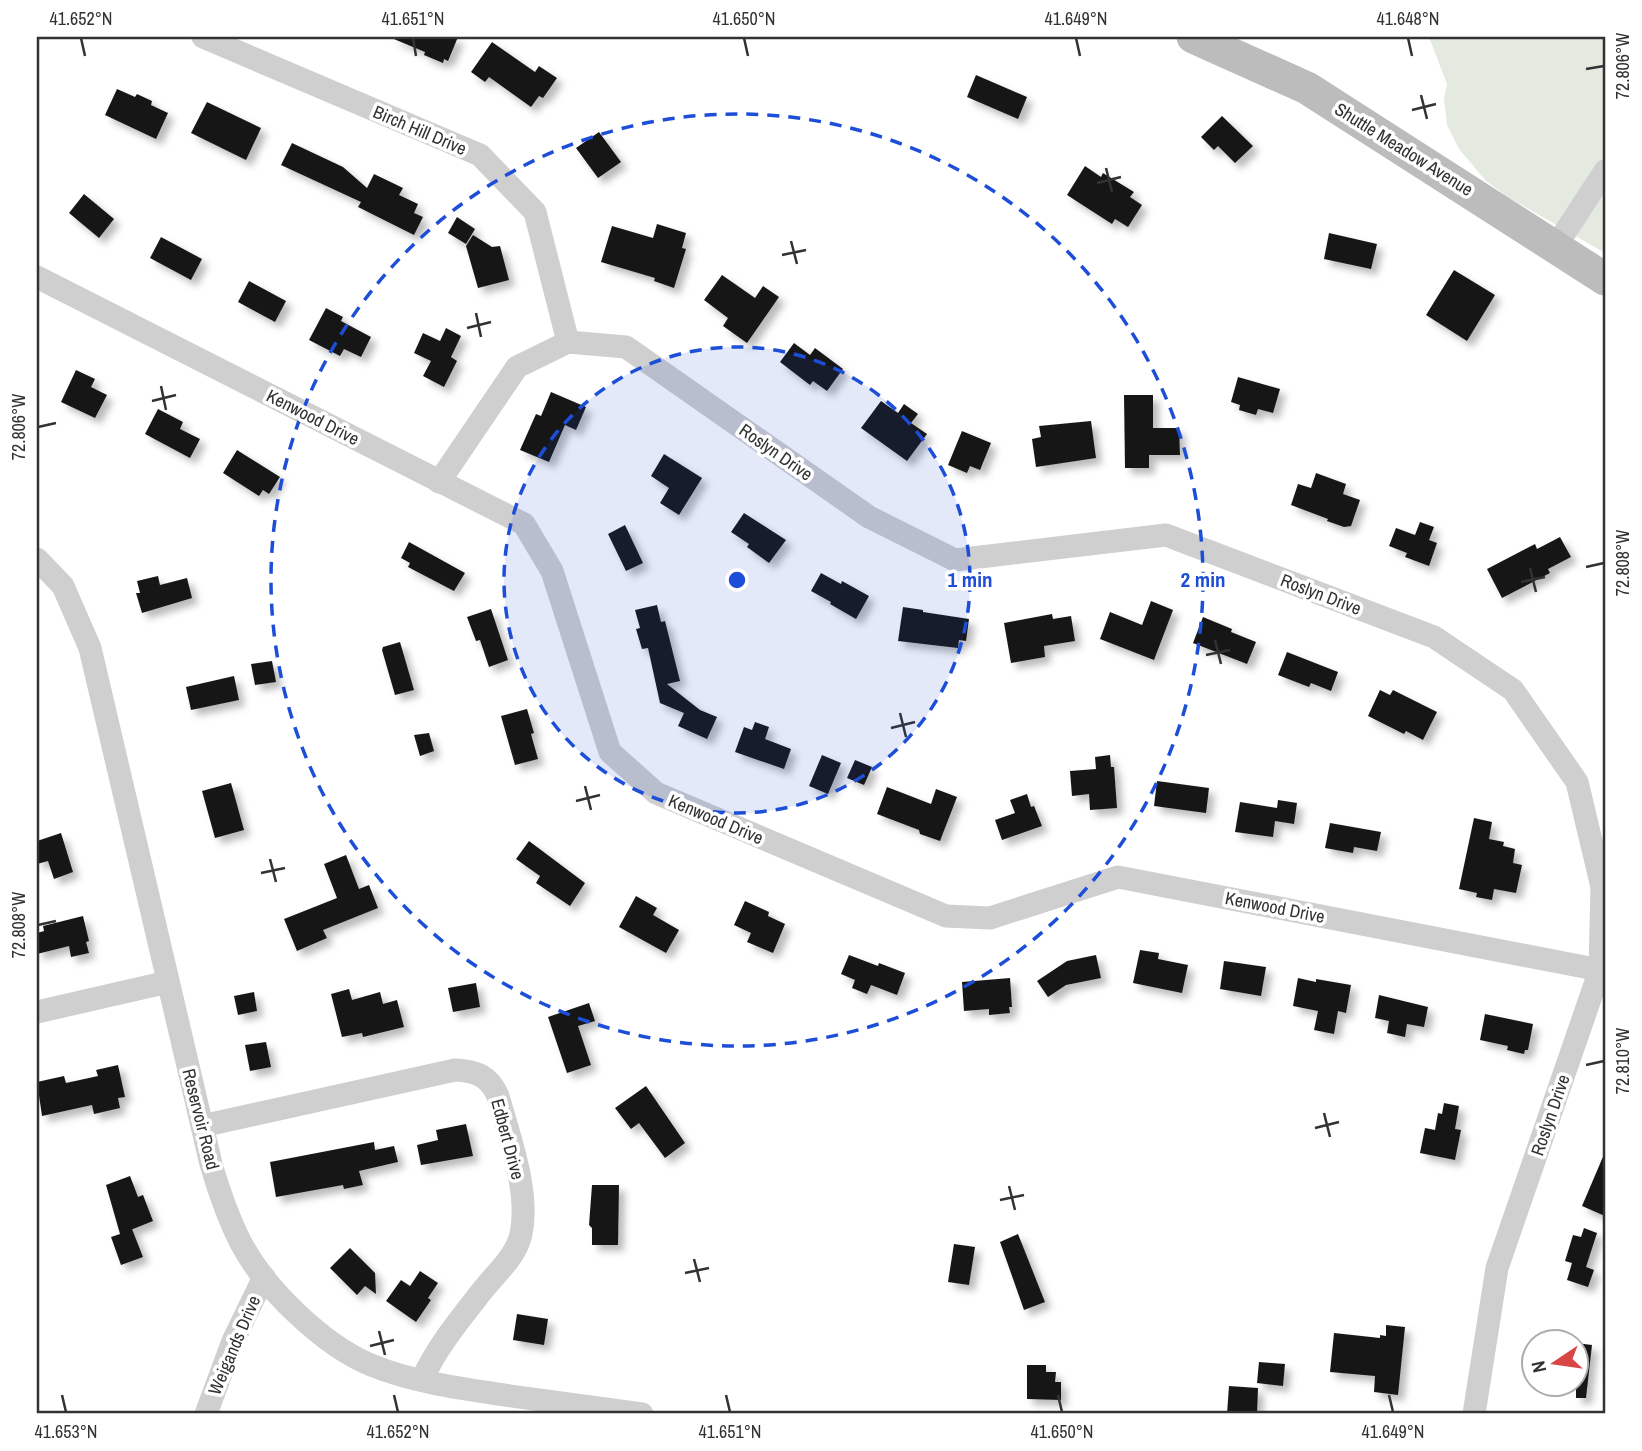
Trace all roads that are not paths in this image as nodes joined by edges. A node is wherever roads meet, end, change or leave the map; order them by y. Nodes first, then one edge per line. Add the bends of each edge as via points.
1 (203, 37) edge
2 (1193, 37) edge
3 (1605, 171) edge
4 (1556, 246) junction
5 (37, 277) edge
6 (1605, 279) edge
7 (568, 342) junction
8 (439, 482) junction
9 (37, 559) edge
10 (1600, 970) junction
11 (168, 982) junction
12 (37, 1012) edge
13 (202, 1126) junction
14 (264, 1277) junction
15 (422, 1380) junction
16 (206, 1414) edge
17 (642, 1414) edge
18 (1474, 1414) edge

1 - 7 street, Birch Hill Drive via 480,155 535,212
2 - 4 street, Shuttle Meadow Avenue via 1307,88
3 - 4 street
4 - 6 street, Shuttle Meadow Avenue
5 - 8 street, Kenwood Drive
7 - 8 street via 517,368
7 - 10 street, Roslyn Drive via 626,347 869,517 955,560 1166,535 1434,637 1513,690 1577,782 1602,887
8 - 10 street, Kenwood Drive via 524,524 552,571 610,752 656,793 946,916 990,918 1118,877
9 - 11 street, Reservoir Road via 63,586 90,648
10 - 18 street, Roslyn Drive via 1497,1268
11 - 12 street
11 - 13 street, Reservoir Road
13 - 14 street, Reservoir Road via 225,1206
13 - 15 street, Edbert Drive via 455,1070 484,1076 492,1084 521,1185 521,1233 512,1254 438,1350
14 - 15 street, Reservoir Road via 307,1321 350,1354 392,1373
14 - 16 street, Weigands Drive via 233,1341
15 - 17 street, Reservoir Road

